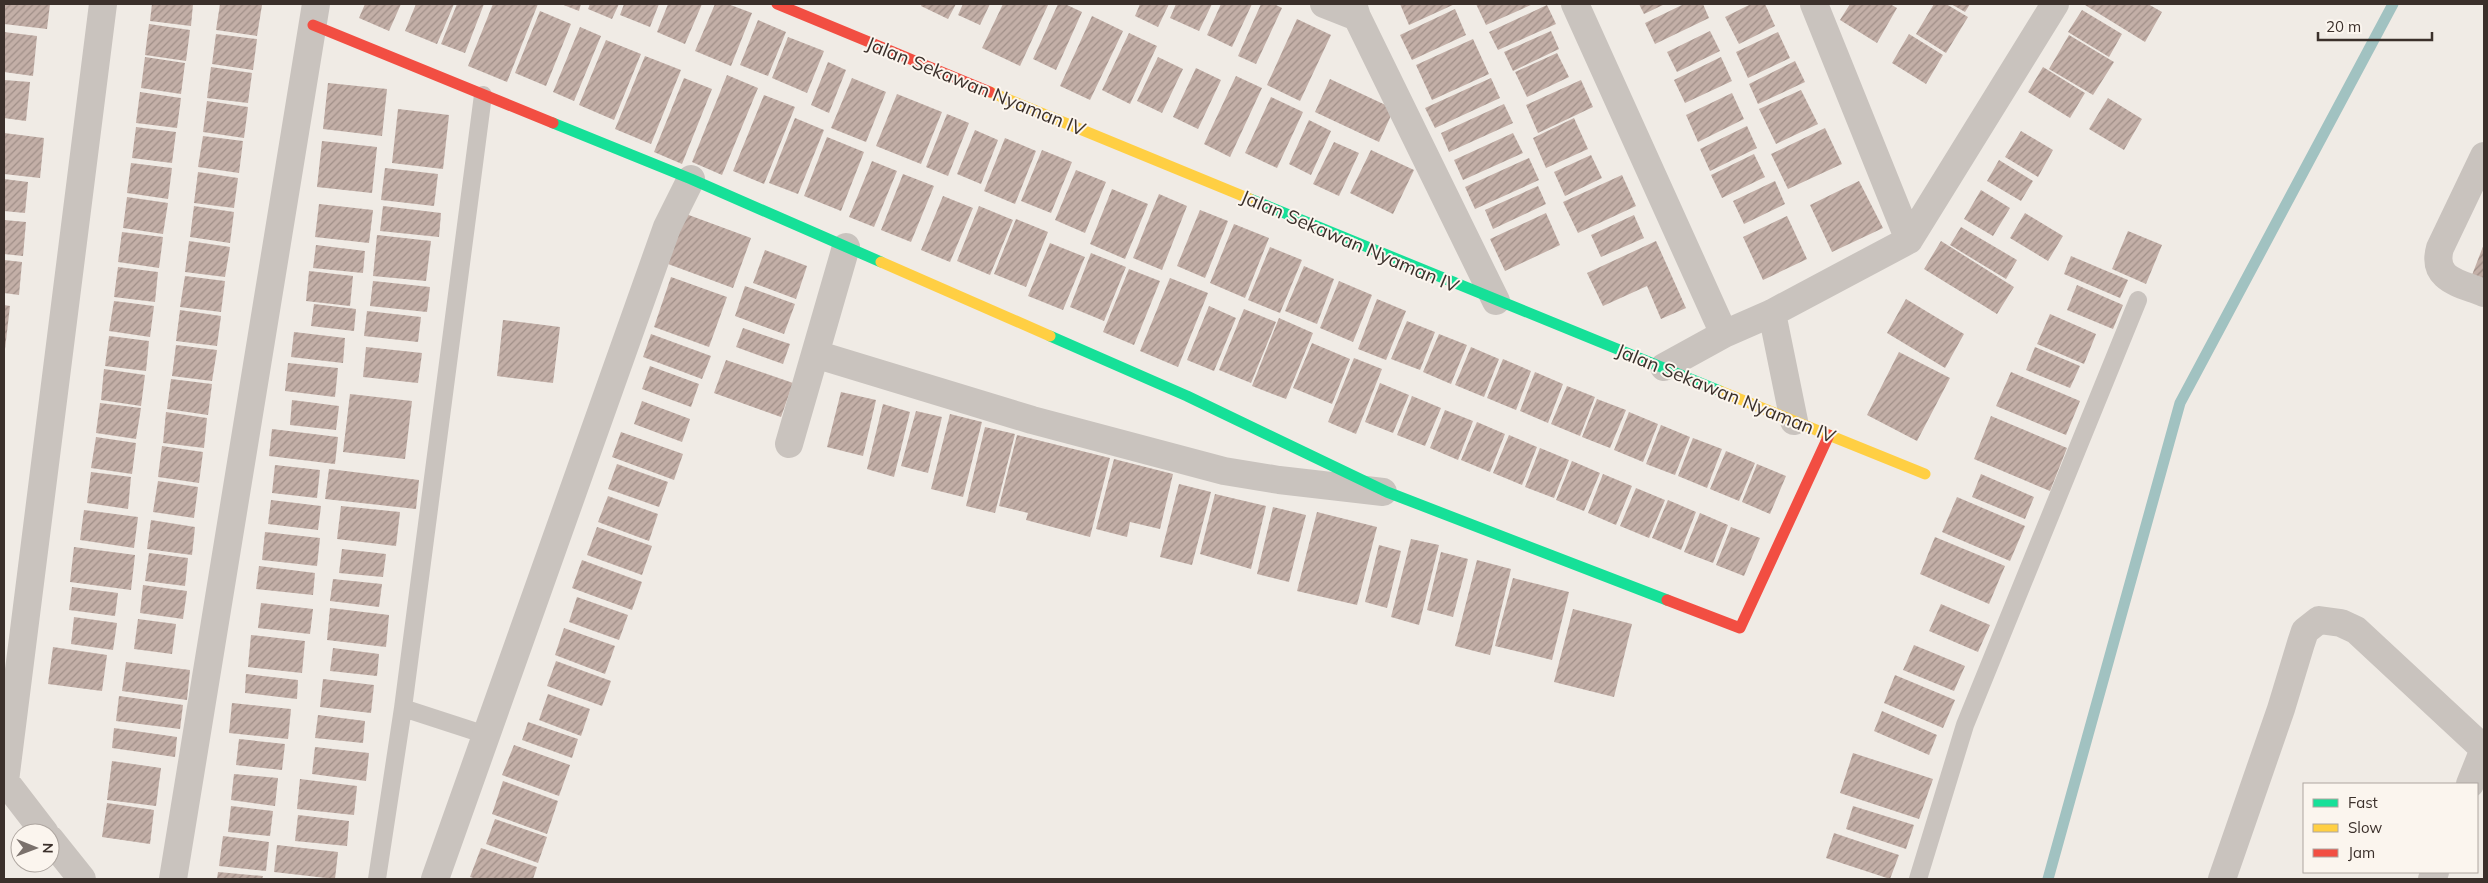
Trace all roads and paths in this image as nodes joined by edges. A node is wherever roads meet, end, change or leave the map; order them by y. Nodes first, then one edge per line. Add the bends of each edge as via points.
1 (103, 4) edge
2 (777, 4) edge
3 (1324, 4) edge
4 (1575, 4) edge
5 (1814, 4) edge
6 (2055, 4) edge
7 (1355, 10) edge
8 (315, 14) edge
9 (483, 95) junction
10 (2484, 156) edge
11 (691, 179) junction
12 (1909, 240) junction
13 (846, 247) junction
14 (2484, 292) edge
15 (2138, 300) dead end
16 (1496, 301) junction
17 (1772, 312) junction
18 (1724, 334) junction
19 (815, 354) junction
20 (1664, 367) junction
21 (1794, 421) junction
22 (1829, 435) junction
23 (789, 444) dead end
24 (1925, 474) dead end
25 (1387, 492) junction
26 (403, 708) junction
27 (486, 735) junction
28 (2484, 749) edge
29 (4, 781) edge
30 (2470, 783) edge
31 (37, 823) edge
32 (60, 852) edge
33 (82, 879) edge
34 (174, 879) edge
35 (377, 879) edge
36 (435, 879) edge
37 (1918, 879) edge
38 (2222, 879) edge

1 - 29 street
2 - 16 street, Jalan Sekawan Nyaman IV
3 - 7 street
4 - 18 street
5 - 12 street
6 - 12 street
7 - 16 street
8 - 9 street
8 - 34 street
9 - 11 street
9 - 26 lane
10 - 14 street via 2437,260 2440,270 2453,280
11 - 13 street
11 - 27 street via 667,227
12 - 17 street
13 - 19 street
13 - 25 street via 1187,396
15 - 37 lane via 1965,725
16 - 20 street, Jalan Sekawan Nyaman IV
17 - 18 street
17 - 21 street
18 - 20 street
19 - 23 street
19 - 25 street via 1032,420 1224,471
20 - 21 street, Jalan Sekawan Nyaman IV
21 - 22 street, Jalan Sekawan Nyaman IV
22 - 24 street, Jalan Sekawan Nyaman IV
22 - 25 street via 1740,628
26 - 27 lane
26 - 35 lane
27 - 36 street
28 - 30 street
28 - 38 street via 2356,630 2341,623 2319,620 2305,631 2298,649
29 - 31 street
32 - 33 street

